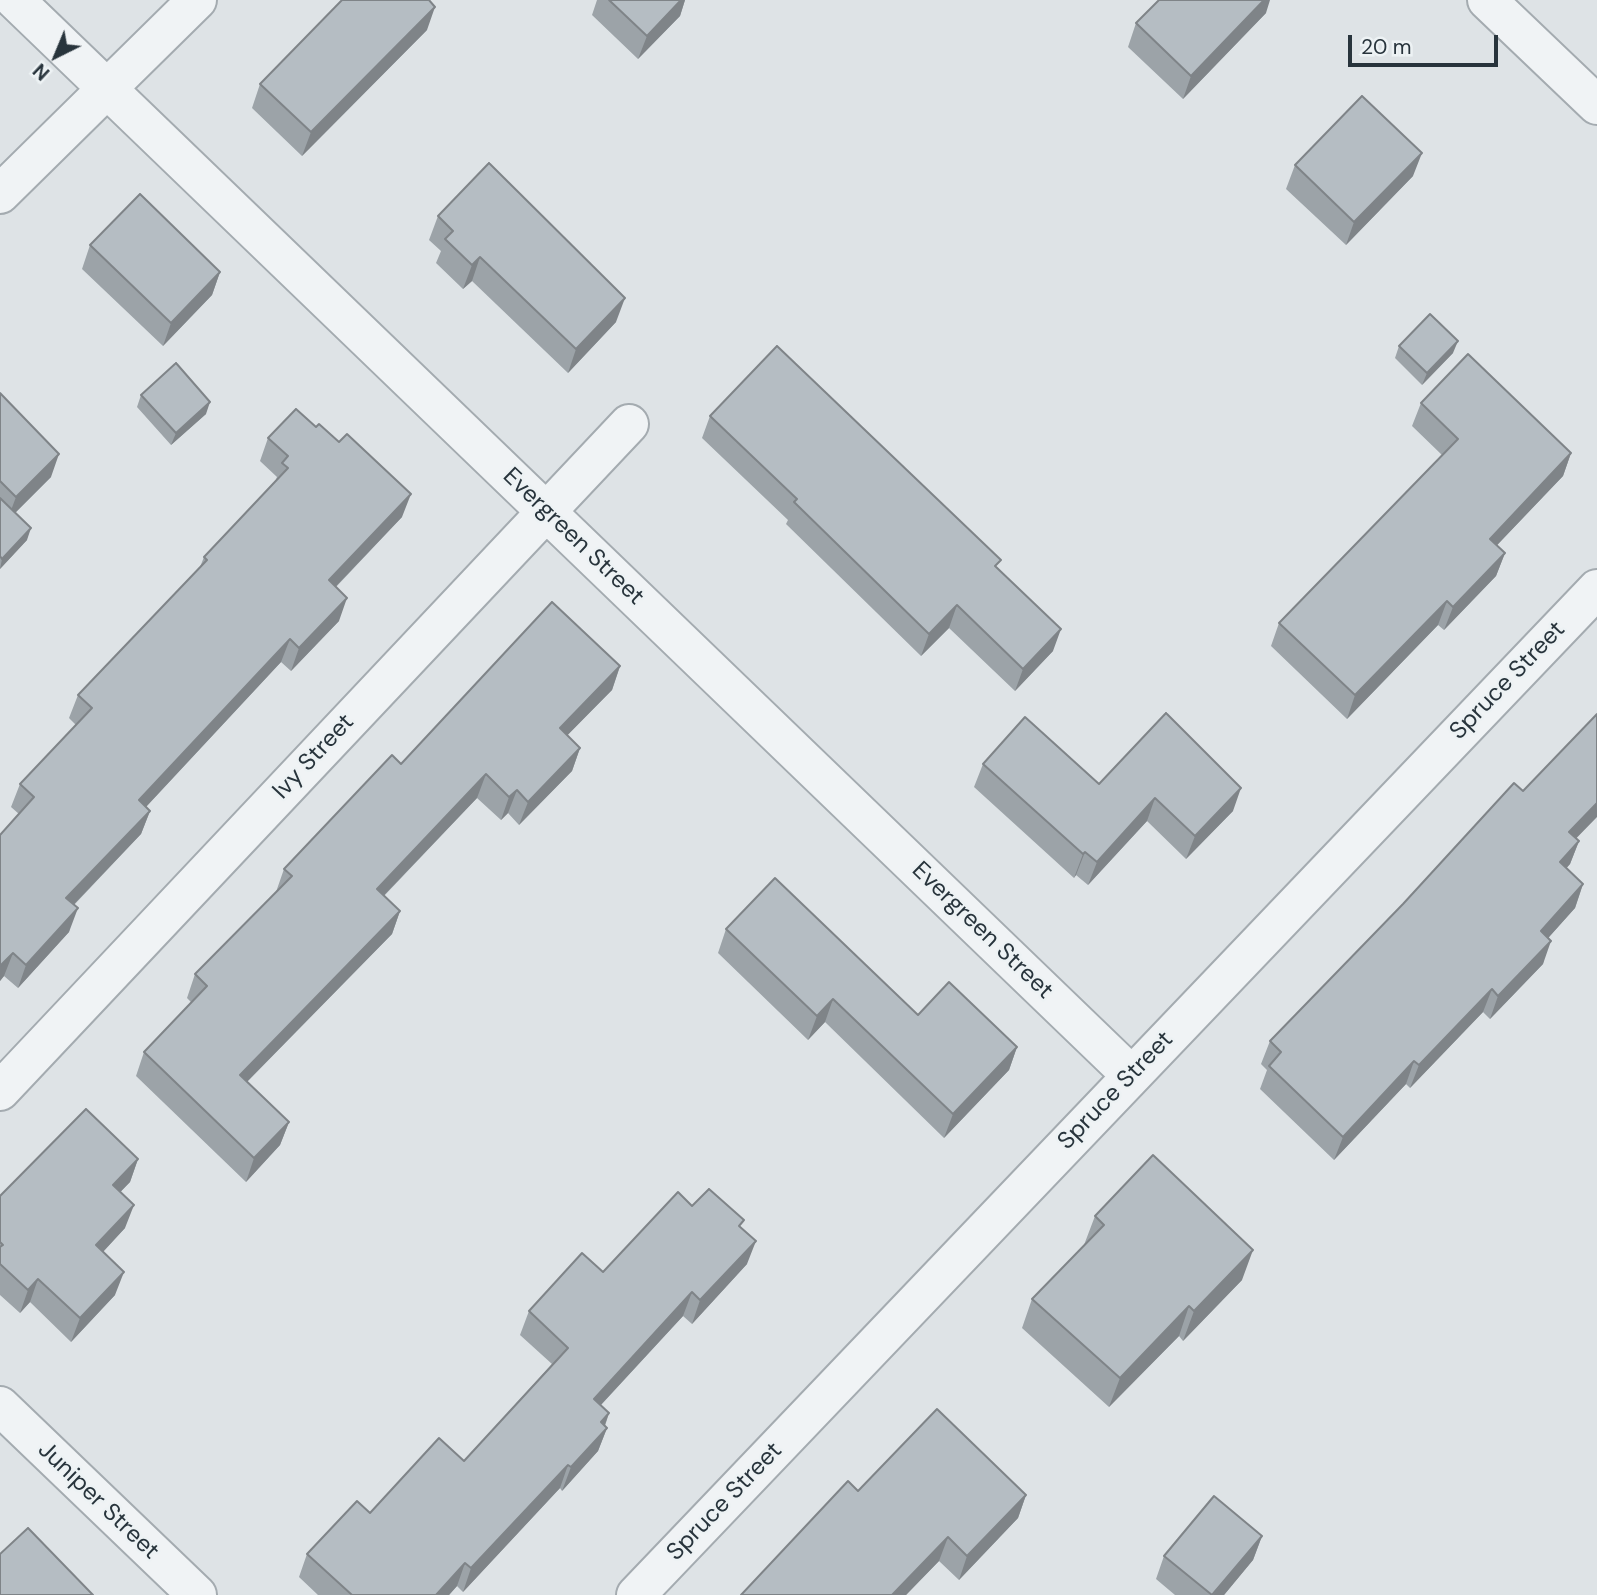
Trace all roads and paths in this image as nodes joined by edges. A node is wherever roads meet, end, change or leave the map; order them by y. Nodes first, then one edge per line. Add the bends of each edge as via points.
1 (15, 0) edge
2 (197, 0) edge
3 (1487, 0) edge
4 (107, 89) junction
5 (1597, 105) edge
6 (0, 194) edge
7 (629, 424) dead end
8 (546, 511) junction
9 (1597, 589) edge
10 (1131, 1075) junction
11 (0, 1091) edge
12 (0, 1406) edge
13 (197, 1595) edge
14 (636, 1595) edge

1 - 4 street, Evergreen Street
2 - 4 street
3 - 5 street
4 - 6 street
4 - 8 street, Evergreen Street
7 - 8 street, Ivy Street
8 - 10 street, Evergreen Street
8 - 11 street, Ivy Street
9 - 10 street, Spruce Street
10 - 14 street, Spruce Street
12 - 13 street, Juniper Street

